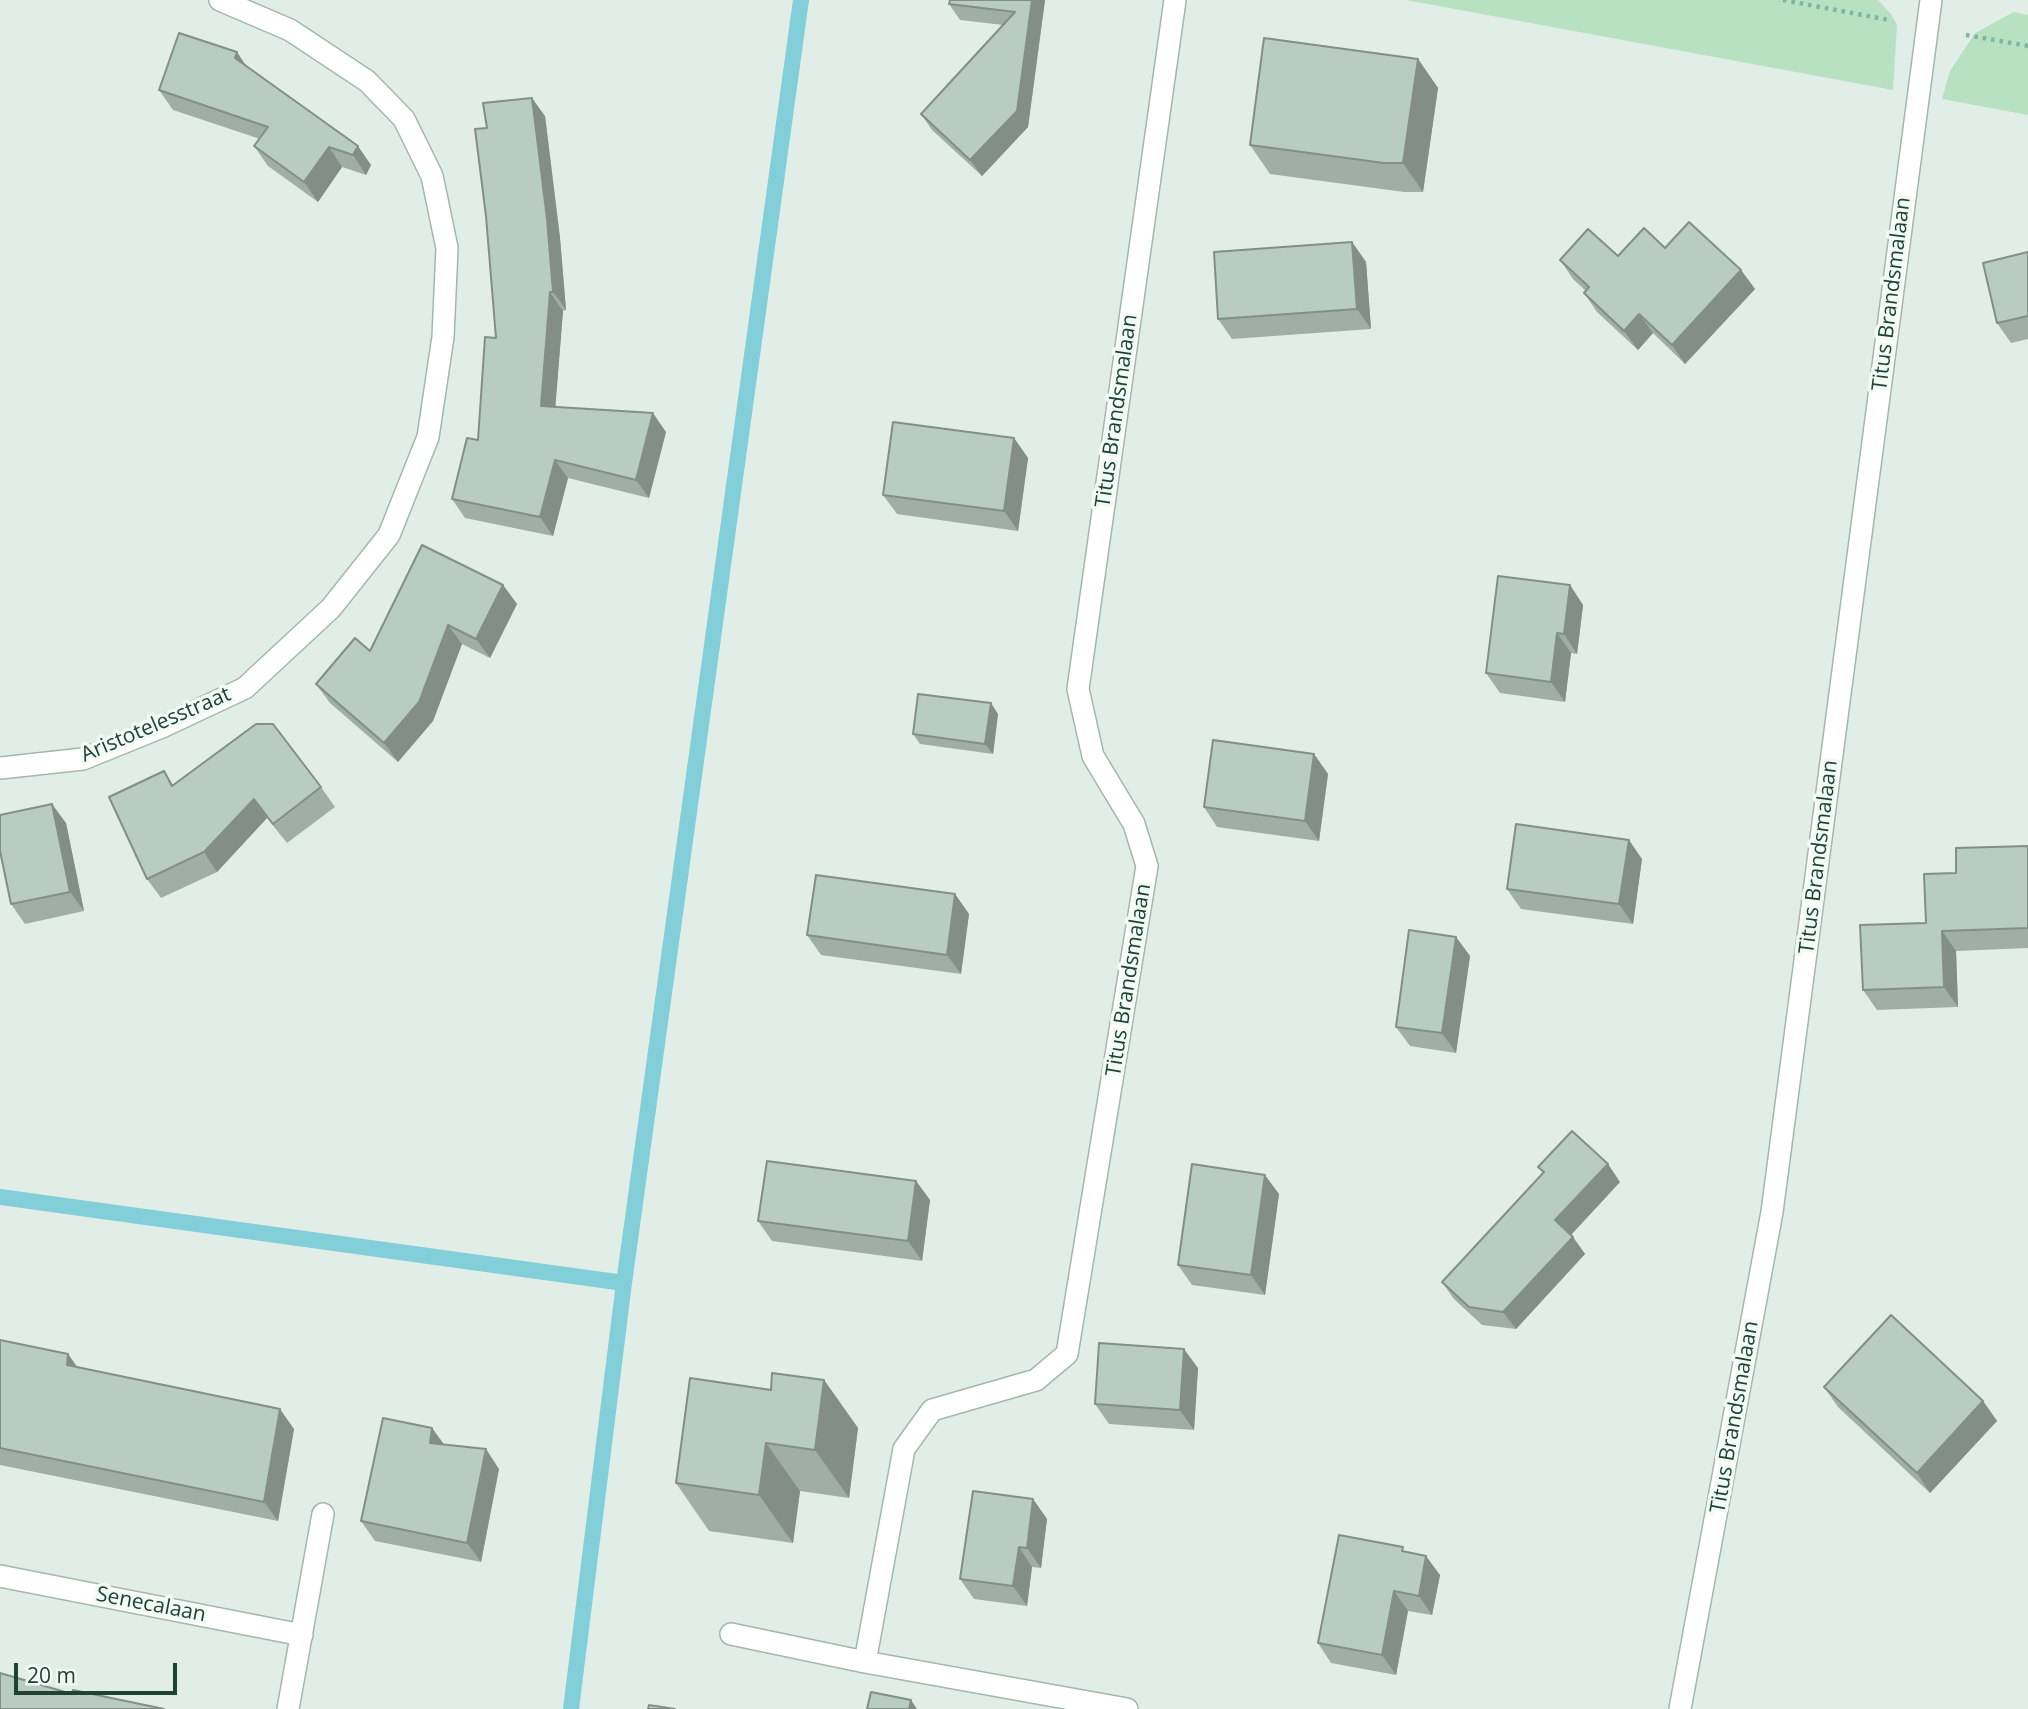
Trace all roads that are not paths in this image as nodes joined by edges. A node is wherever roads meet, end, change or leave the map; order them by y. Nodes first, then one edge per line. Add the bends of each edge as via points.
1 (220, 0) edge
2 (1175, 0) edge
3 (1931, 0) edge
4 (0, 768) edge
5 (323, 1514) dead end
6 (0, 1576) edge
7 (302, 1634) junction
8 (731, 1634) dead end
9 (865, 1662) junction
10 (288, 1709) edge
11 (1127, 1709) edge
12 (1680, 1709) edge

1 - 4 street, Aristotelesstraat via 290,30 367,81 404,118 432,176 447,248 443,337 428,437 389,535 331,608 245,688 83,759
2 - 9 street, Titus Brandsmalaan via 1078,689 1093,756 1134,824 1147,866 1067,1354 1036,1380 932,1409 904,1449
3 - 12 street, Titus Brandsmalaan via 1772,1212
5 - 7 street
6 - 7 street, Senecalaan
7 - 10 street
8 - 9 street
9 - 11 street

